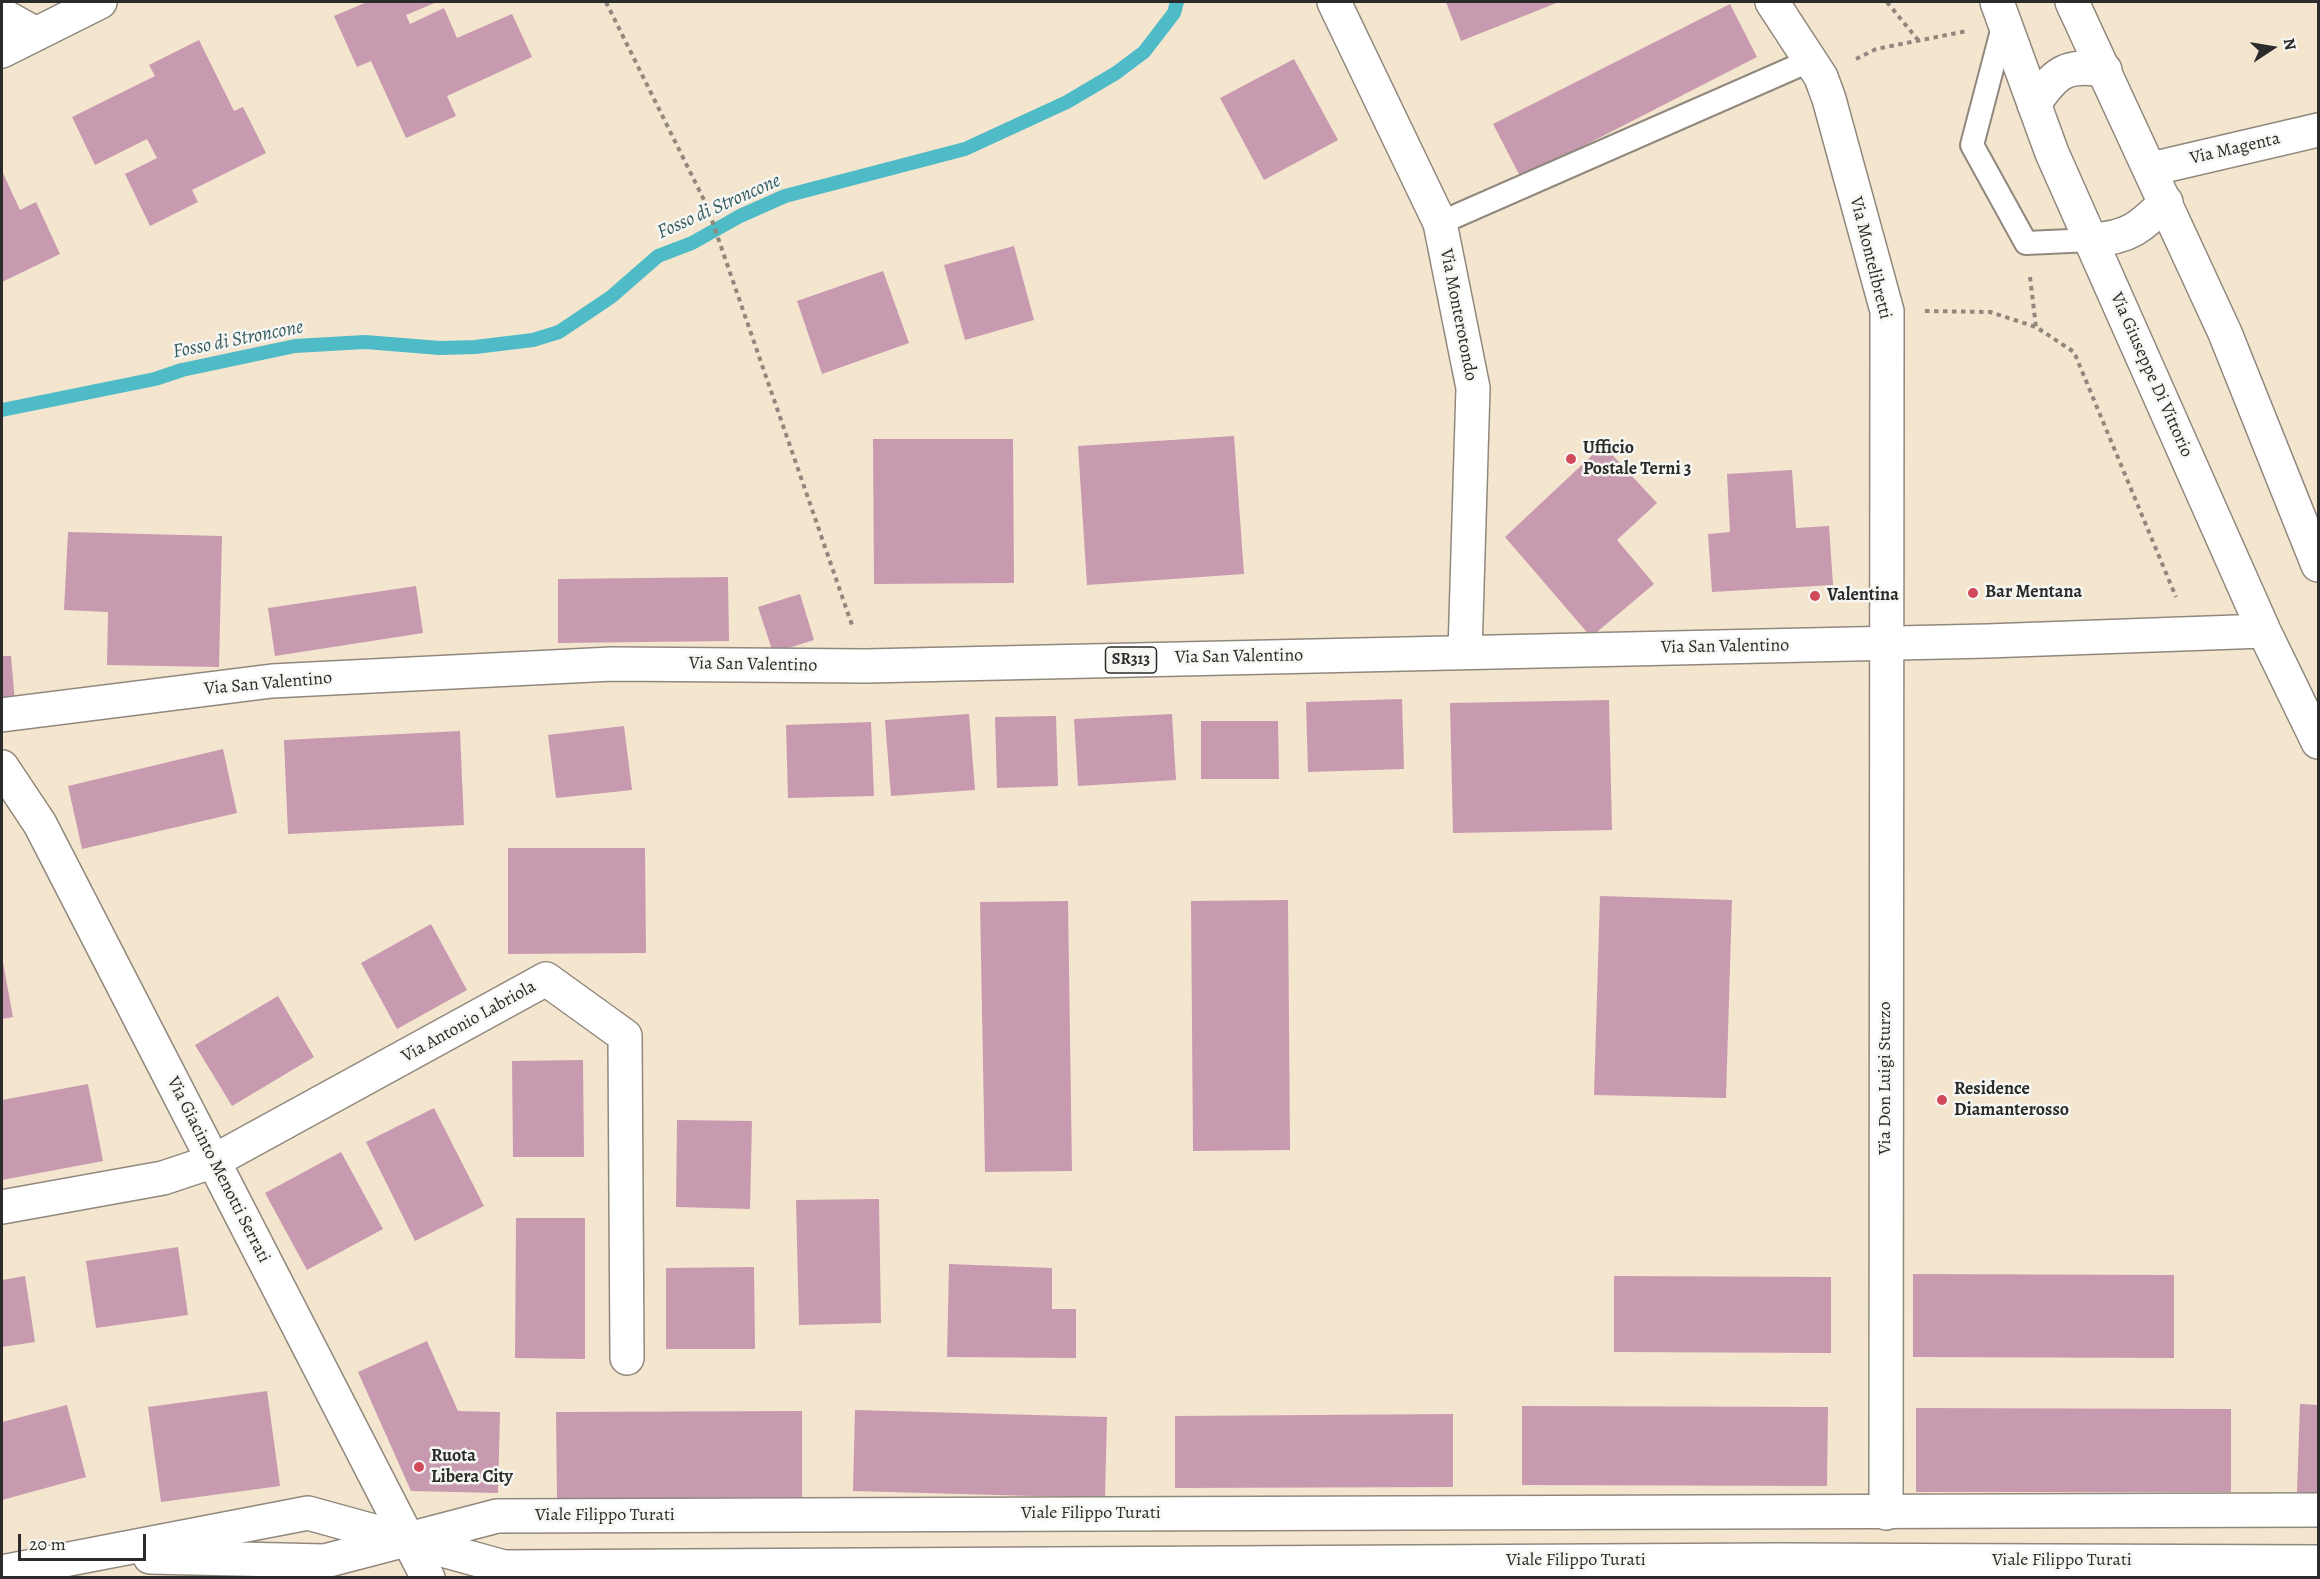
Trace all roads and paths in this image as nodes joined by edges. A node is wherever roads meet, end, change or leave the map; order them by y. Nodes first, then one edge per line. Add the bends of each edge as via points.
1 (100, 2) edge
2 (606, 2) edge
3 (1334, 2) edge
4 (1772, 2) edge
5 (1887, 2) edge
6 (2072, 2) edge
7 (2000, 12) edge
8 (2, 15) edge
9 (36, 34) junction
10 (1918, 40) junction
11 (2, 51) edge
12 (1815, 69) junction
13 (2105, 70) junction
14 (2034, 104) junction
15 (2319, 130) edge
16 (2151, 169) junction
17 (2166, 202) junction
18 (1440, 222) junction
19 (2092, 240) junction
20 (2026, 243) junction
21 (1932, 311) dead end
22 (2036, 327) junction
23 (2319, 565) edge
24 (2264, 631) junction
25 (2191, 634) junction
26 (1887, 643) junction
27 (1465, 652) junction
28 (866, 666) junction
29 (2, 715) edge
30 (2319, 742) edge
31 (2, 767) edge
32 (214, 1161) junction
33 (2, 1207) edge
34 (627, 1358) dead end
35 (2319, 1510) edge
36 (1886, 1513) junction
37 (406, 1539) junction
38 (85, 1556) junction
39 (2319, 1563) edge
40 (1779, 1569) edge
41 (1995, 1569) edge
42 (2269, 1570) edge
43 (2, 1572) edge
44 (428, 1578) edge

1 - 9 street
2 - 28 path via 707,206
3 - 18 street, Via Monterotondo
4 - 12 street, Via Montelibretti
5 - 10 path
6 - 13 street
7 - 10 path
7 - 14 street, Via Giuseppe Di Vittorio
7 - 20 lane via 1972,145
8 - 9 street
9 - 11 street
10 - 12 path
12 - 18 lane
12 - 26 street, Via Montelibretti via 1887,311
13 - 14 street via 2080,66 2052,78
13 - 16 street
14 - 19 street, Via Giuseppe Di Vittorio
15 - 16 street, Via Magenta
16 - 17 street
17 - 19 street via 2139,228 2113,239
17 - 23 street via 2225,333
18 - 27 street, Via Monterotondo via 1473,388
19 - 20 lane
19 - 24 street, Via Giuseppe Di Vittorio
20 - 22 path
21 - 22 path via 1990,312
22 - 25 path via 2074,352
24 - 25 street, Via San Valentino / SR313
24 - 30 street, Via Giuseppe Di Vittorio
25 - 26 street, Via San Valentino / SR313
26 - 27 street, Via San Valentino / SR313
26 - 36 street, Via Don Luigi Sturzo
27 - 28 street, Via San Valentino / SR313
28 - 29 street, Via San Valentino / SR313 via 612,664 272,681
31 - 32 street, Via Giacinto Menotti Serrati via 40,824
32 - 33 street via 163,1178
32 - 34 street, Via Antonio Labriola via 546,980 625,1036
32 - 37 street, Via Giacinto Menotti Serrati
35 - 36 street, Viale Filippo Turati
36 - 37 street, Viale Filippo Turati via 497,1516
37 - 38 street, Viale Filippo Turati via 325,1561
37 - 38 street, Viale Filippo Turati via 308,1514
37 - 40 street, Viale Filippo Turati via 504,1567
37 - 44 street, Via Giacinto Menotti Serrati
38 - 43 street, Viale Filippo Turati
39 - 42 street, Viale Filippo Turati
40 - 41 street, Viale Filippo Turati
41 - 42 street, Viale Filippo Turati

